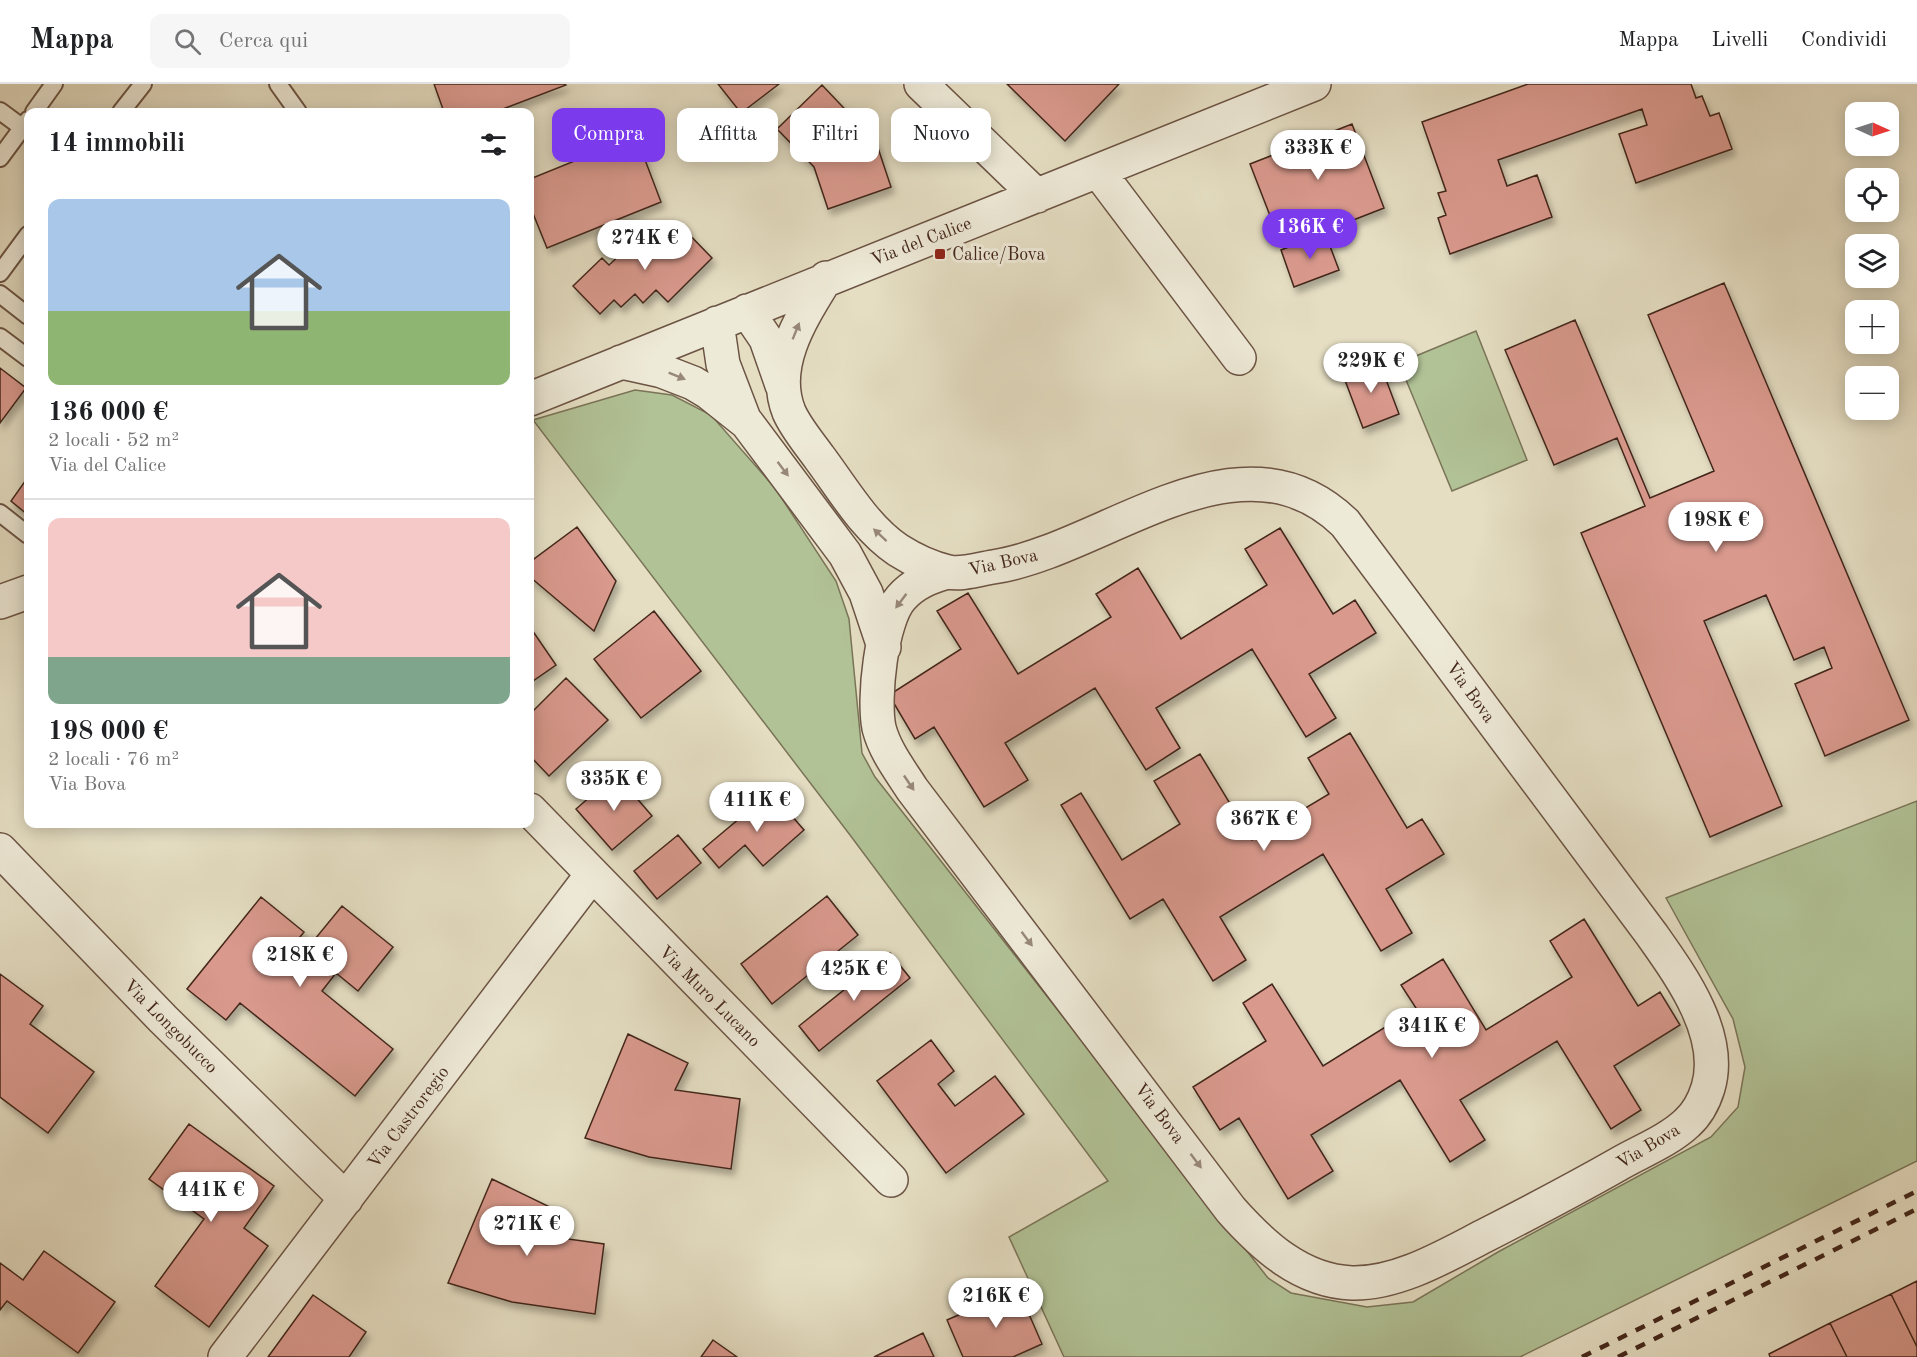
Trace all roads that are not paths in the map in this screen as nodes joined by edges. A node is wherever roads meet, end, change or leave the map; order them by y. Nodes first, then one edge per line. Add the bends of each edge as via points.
1 (54, 84) edge
2 (143, 84) edge
3 (278, 84) edge
4 (921, 84) edge
5 (1314, 84) edge
6 (1278, 88) edge
7 (37, 108) edge
8 (124, 108) edge
9 (295, 108) edge
10 (0, 111) edge
11 (24, 123) edge
12 (24, 127) edge
13 (0, 158) edge
14 (1098, 171) junction
15 (1037, 196) junction
16 (24, 240) edge
17 (0, 273) edge
18 (826, 278) junction
19 (0, 294) edge
20 (747, 311) junction
21 (24, 313) edge
22 (717, 323) junction
23 (0, 337) edge
24 (24, 355) edge
25 (1239, 358) dead end
26 (621, 363) junction
27 (782, 385) junction
28 (534, 397) edge
29 (747, 423) junction
30 (0, 513) edge
31 (24, 532) edge
32 (950, 572) junction
33 (24, 593) edge
34 (0, 602) edge
35 (884, 647) junction
36 (534, 814) edge
37 (0, 850) edge
38 (591, 876) junction
39 (891, 1180) dead end
40 (346, 1200) junction
41 (225, 1357) edge

1 - 7 lane
2 - 8 lane
3 - 9 lane
4 - 15 street
5 - 6 street, Via del Calice
6 - 14 street, Via del Calice
10 - 11 lane
12 - 13 lane
14 - 15 street, Via del Calice
14 - 25 street
15 - 18 street, Via del Calice
16 - 17 lane
18 - 20 street, Via del Calice
27 -> 18 street, Via Bova via 796,329
19 - 21 lane
20 - 22 street, Via del Calice
20 - 27 street, Via Bova via 766,339
22 - 26 street, Via del Calice
22 - 29 street, Via Bova via 727,379
23 - 24 lane
26 - 28 street, Via del Calice
26 -> 29 street, Via Bova via 662,371 693,383
32 -> 27 street, Via Bova via 905,554 880,536 797,426 789,413
29 -> 35 street, Via Bova via 845,554 866,593
30 - 31 lane
32 -> 35 street, Via Bova via 925,579 900,598
35 -> 32 street, Via Bova via 877,701 880,729 888,751 912,789 1231,1210 1294,1266 1323,1278 1353,1283 1380,1280 1413,1269 1549,1203 1671,1134 1696,1114 1708,1088 1709,1047 1698,1011 1672,965 1359,540 1324,506 1308,496 1278,487 1245,484 1212,488 1123,519 1033,557 1002,566
33 - 34 street
36 - 38 street, Via Muro Lucano
37 - 40 street, Via Longobucco
38 - 39 street, Via Muro Lucano
38 - 40 street, Via Castroregio
40 - 41 street, Via Castroregio

